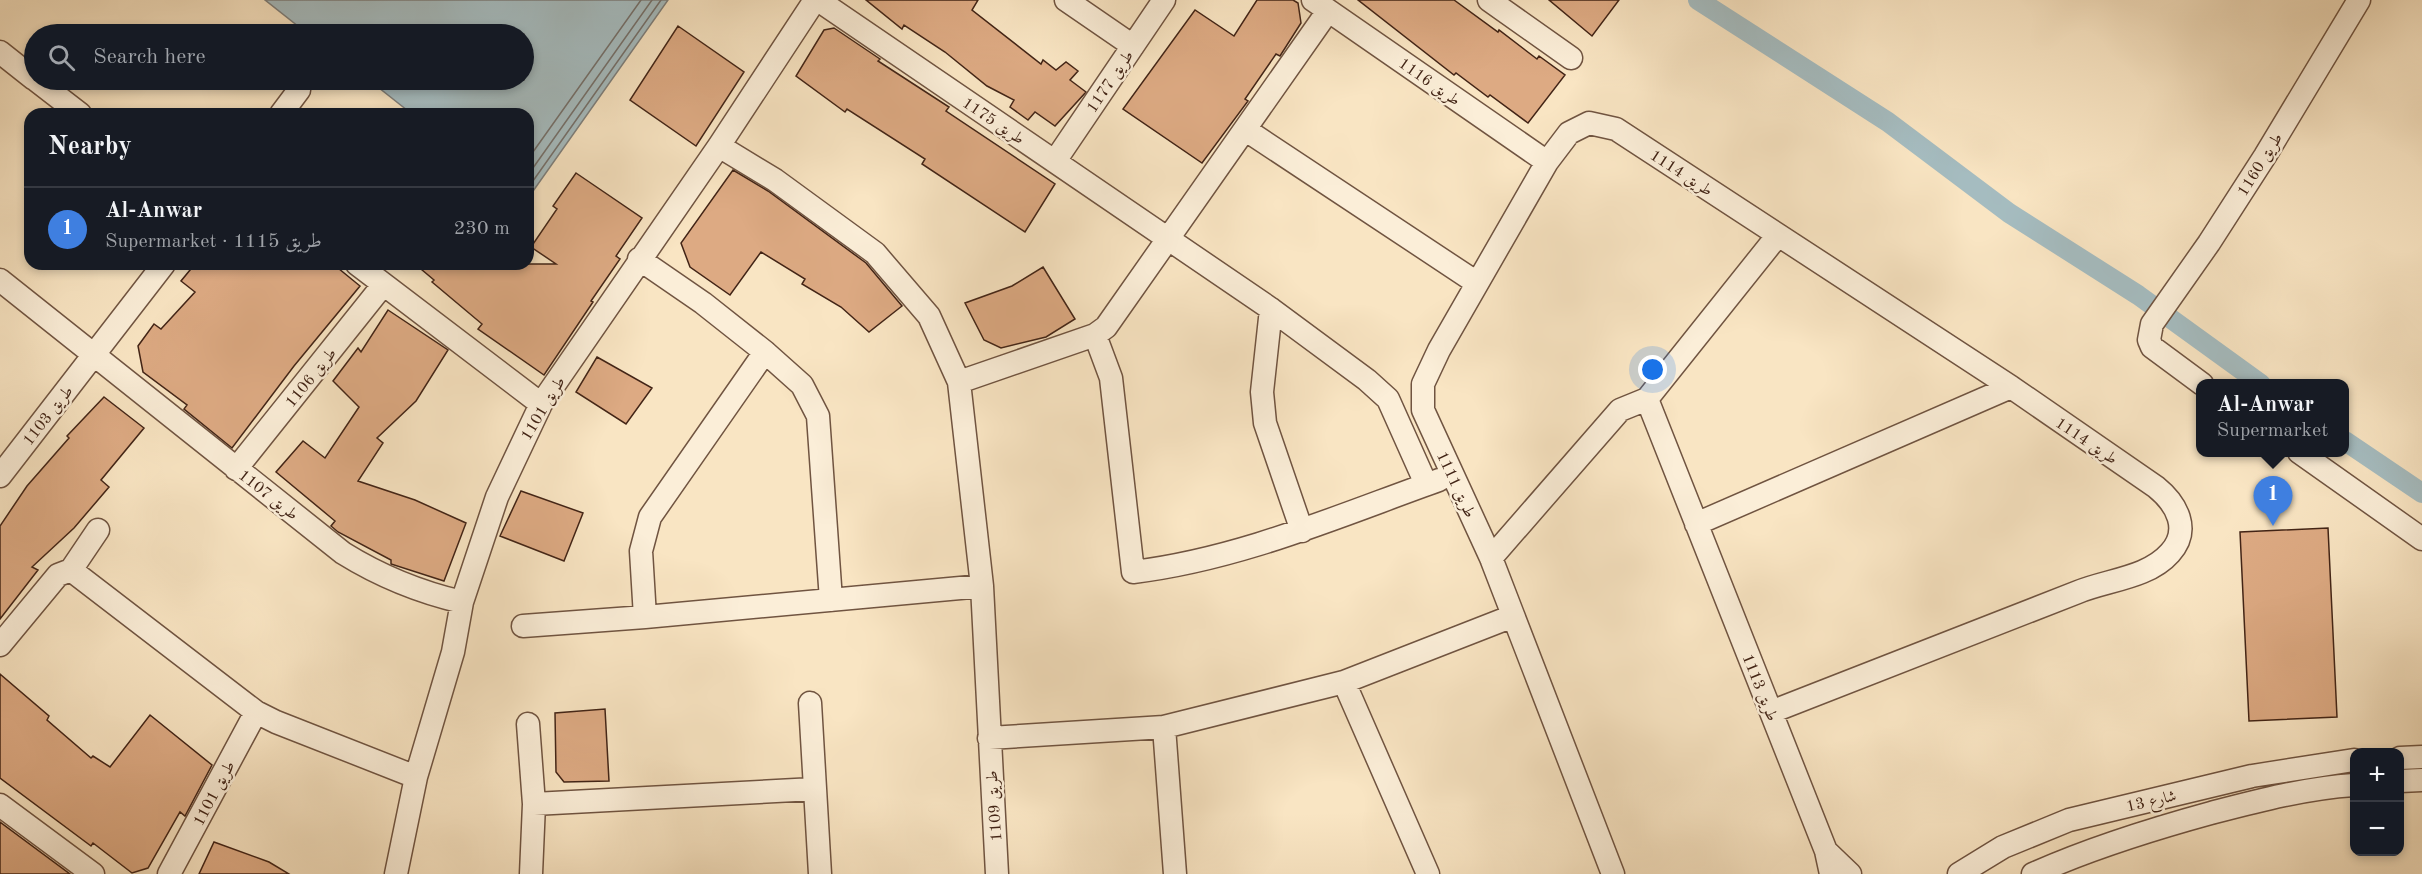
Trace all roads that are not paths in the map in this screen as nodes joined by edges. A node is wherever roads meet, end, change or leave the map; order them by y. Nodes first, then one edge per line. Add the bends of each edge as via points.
1 (817, 0) edge
2 (1066, 0) edge
3 (1164, 0) edge
4 (1489, 0) edge
5 (2359, 0) edge
6 (1321, 5) edge
7 (1133, 46) junction
8 (0, 52) edge
9 (1571, 58) dead end
10 (24, 71) edge
11 (49, 90) edge
12 (299, 90) dead end
13 (72, 108) edge
14 (285, 108) edge
15 (1589, 123) joint
16 (1246, 130) junction
17 (719, 146) junction
18 (1055, 161) junction
19 (1547, 162) junction
20 (1778, 235) junction
21 (1170, 240) junction
22 (639, 259) junction
23 (159, 270) edge
24 (364, 270) edge
25 (0, 280) edge
26 (1477, 284) junction
27 (383, 285) junction
28 (1272, 309) junction
29 (1095, 334) junction
30 (765, 352) junction
31 (94, 355) junction
32 (2196, 380) edge
33 (959, 382) junction
34 (2011, 387) junction
35 (1647, 399) junction
36 (541, 404) junction
37 (2305, 457) edge
38 (236, 469) junction
39 (1453, 475) junction
40 (0, 476) edge
41 (1426, 484) junction
42 (1696, 524) junction
43 (98, 530) dead end
44 (1302, 531) junction
45 (2422, 539) edge
46 (1491, 558) junction
47 (70, 570) junction
48 (982, 586) junction
49 (831, 600) junction
50 (462, 602) junction
51 (1513, 616) junction
52 (645, 617) junction
53 (523, 626) dead end
54 (0, 645) edge
55 (1344, 682) junction
56 (810, 703) dead end
57 (256, 712) junction
58 (1770, 712) junction
59 (528, 723) dead end
60 (1164, 727) junction
61 (989, 738) junction
62 (2422, 757) edge
63 (2404, 758) edge
64 (2350, 761) edge
65 (416, 777) junction
66 (2422, 780) edge
67 (2404, 781) edge
68 (2350, 786) edge
69 (814, 789) junction
70 (534, 804) junction
71 (0, 805) edge
72 (1826, 851) junction
73 (93, 874) edge
74 (169, 874) edge
75 (396, 874) edge
76 (531, 874) edge
77 (820, 874) edge
78 (998, 874) edge
79 (1175, 874) edge
80 (1428, 874) edge
81 (1613, 874) edge
82 (1831, 874) edge
83 (1850, 874) edge
84 (1959, 874) edge
85 (2033, 874) edge

1 - 17 street, طريق 1101
1 - 18 street, طريق 1175
2 - 7 street
3 - 7 street, طريق 1177
4 - 9 street
5 - 32 street, طريق 1160 via 2265,156 2152,324 2152,347
6 - 16 street
6 - 19 street, طريق 1116
7 - 18 street, طريق 1177
8 - 10 street
11 - 13 street
12 - 14 street
15 - 19 street, طريق 1111 via 1569,133
15 - 20 street, طريق 1114 via 1616,129
16 - 21 street
16 - 26 street
17 - 22 street, طريق 1101
17 - 33 street, طريق 1109 via 775,180 874,253 929,316
18 - 21 street, طريق 1175
19 - 26 street, طريق 1111
20 - 34 street, طريق 1114
20 - 35 street
21 - 28 street, طريق 1175
21 - 29 street via 1115,317
22 - 30 street
22 - 36 street, طريق 1101
23 - 31 street, طريق 1103
24 - 27 street
25 - 31 street
26 - 39 street, طريق 1111 via 1423,384 1422,410
27 - 36 street
27 - 38 street, طريق 1106
28 - 41 street, طريق 1175 via 1388,399
28 - 44 street via 1262,392 1265,423
29 - 33 street
29 - 44 street via 1111,378 1133,572 1212,558
30 - 49 street via 802,385 818,416
30 - 52 street via 650,516 641,551
31 - 38 street, طريق 1107
31 - 40 street, طريق 1103
33 - 48 street, طريق 1109
34 - 42 street
34 - 58 street, طريق 1114 via 2168,497 2181,524 2171,552 2138,573 2090,587
35 - 42 street, طريق 1113
35 - 46 street via 1620,410
36 - 50 street, طريق 1101 via 496,497
37 - 45 street
38 - 50 street, طريق 1107 via 365,567 411,588
39 - 41 street
39 - 46 street, طريق 1111
41 - 44 street
42 - 58 street, طريق 1113
43 - 47 street
46 - 51 street, طريق 1111
47 - 54 street via 58,575
47 - 57 street
48 - 49 street
48 - 61 street, طريق 1109
49 - 52 street
50 - 65 street, طريق 1101 via 453,652
51 - 55 street
51 - 81 street, طريق 1111
52 - 53 street
55 - 60 street
55 - 80 street
56 - 69 street
57 - 65 street
57 - 74 street, طريق 1101
58 - 72 street, طريق 1113
59 - 70 street
60 - 61 street
60 - 79 street
61 - 78 street, طريق 1109
62 - 63 street
64 - 84 street, شارع 13 via 2252,776 2069,820 2003,847
65 - 75 street, طريق 1101
66 - 67 street
68 - 85 street, شارع 13 via 2255,801 2163,826 2083,851
69 - 70 street
69 - 77 street
70 - 76 street
71 - 73 street
72 - 82 street, طريق 1113
72 - 83 street, طريق 1113

